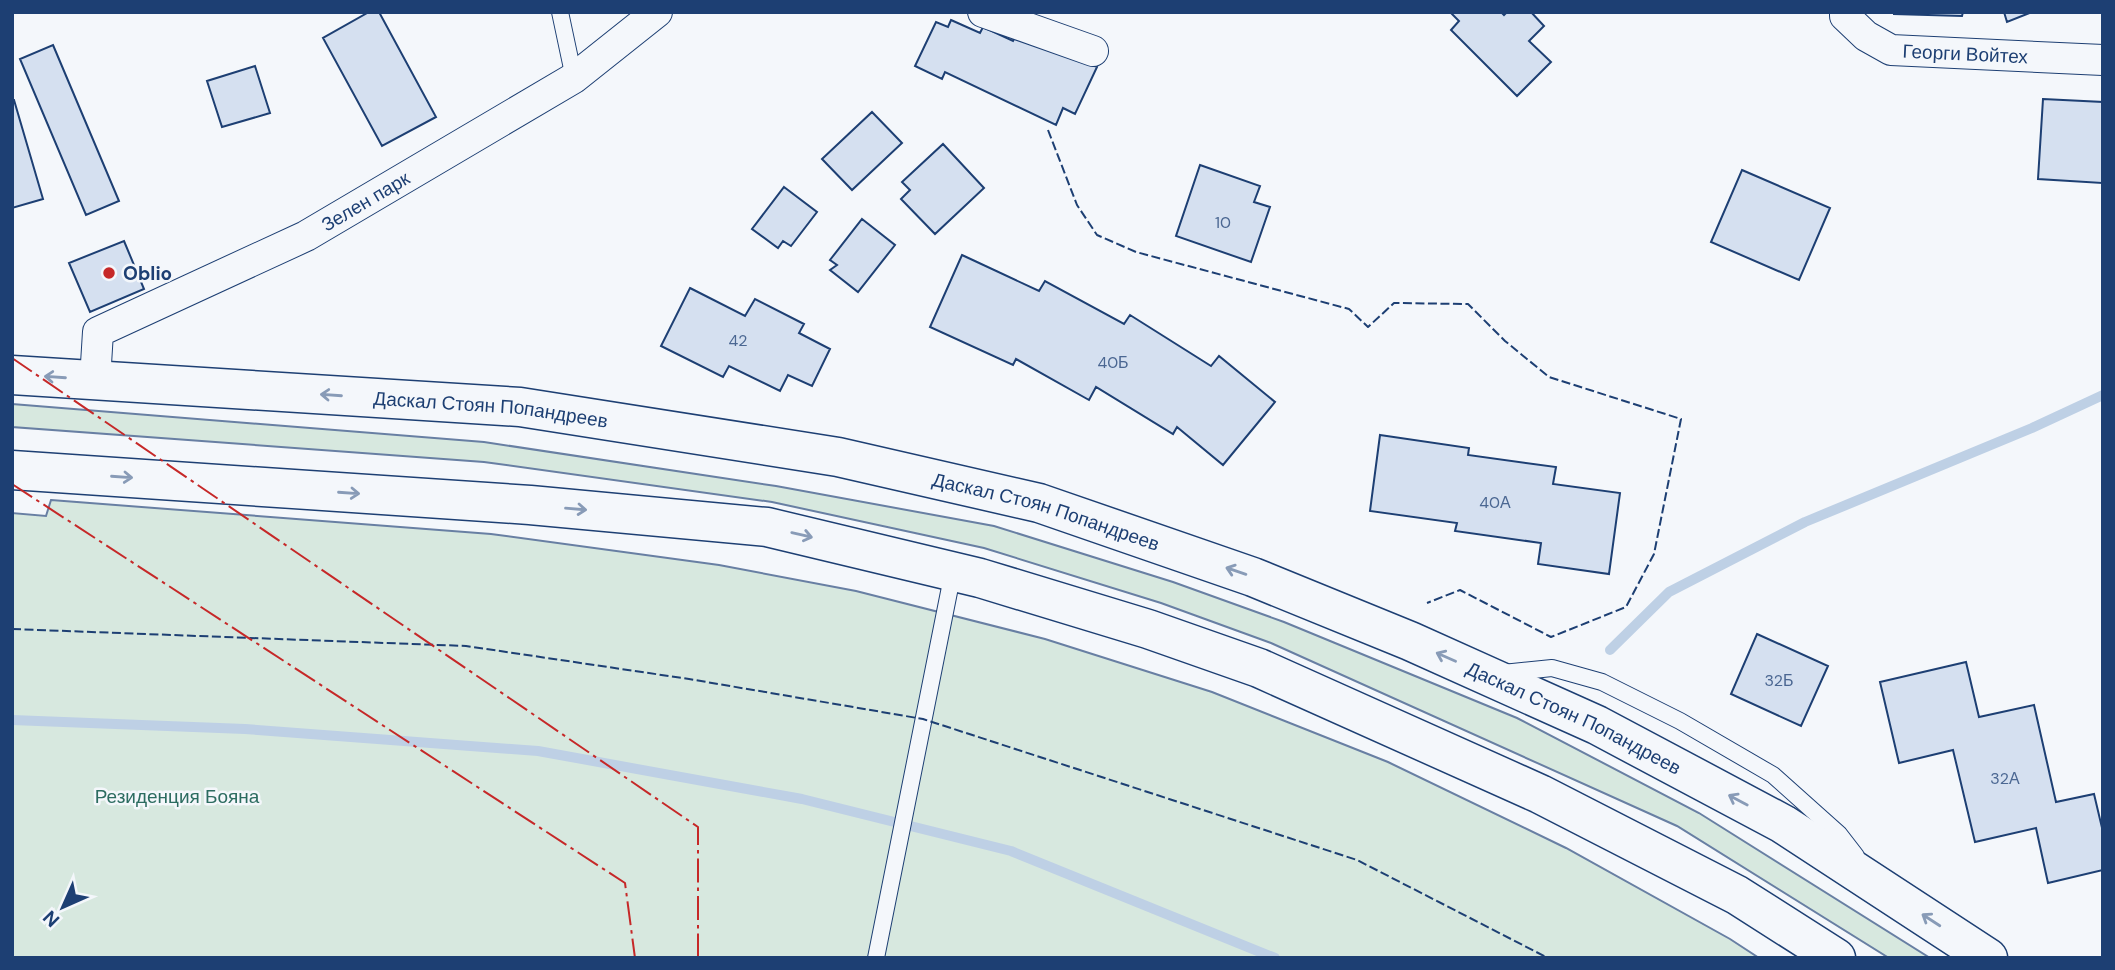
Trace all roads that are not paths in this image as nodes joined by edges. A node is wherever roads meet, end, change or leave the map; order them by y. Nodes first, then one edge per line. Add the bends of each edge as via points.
1 (559, 12) edge
2 (657, 12) edge
3 (982, 12) edge
4 (1845, 12) edge
5 (1093, 51) dead end
6 (2103, 60) edge
7 (574, 78) junction
8 (12, 374) edge
9 (96, 380) junction
10 (12, 470) edge
11 (953, 571) junction
12 (876, 958) edge
13 (1836, 958) edge
14 (1988, 958) edge

1 - 7 lane
2 - 7 street, Зелен парк
3 - 5 street
4 - 6 street, Георги Войтех via 1866,36 1891,50
7 - 9 street, Зелен парк via 306,236 98,332
9 -> 8 main road, Даскал Стоян Попандреев
14 -> 9 main road, Даскал Стоян Попандреев via 1772,818 1597,725 1253,577 1039,503 838,457 520,407
10 -> 11 main road via 530,505 767,527
11 - 12 lane
11 - 13 main road via 1148,629 1259,668 1540,794 1737,895

